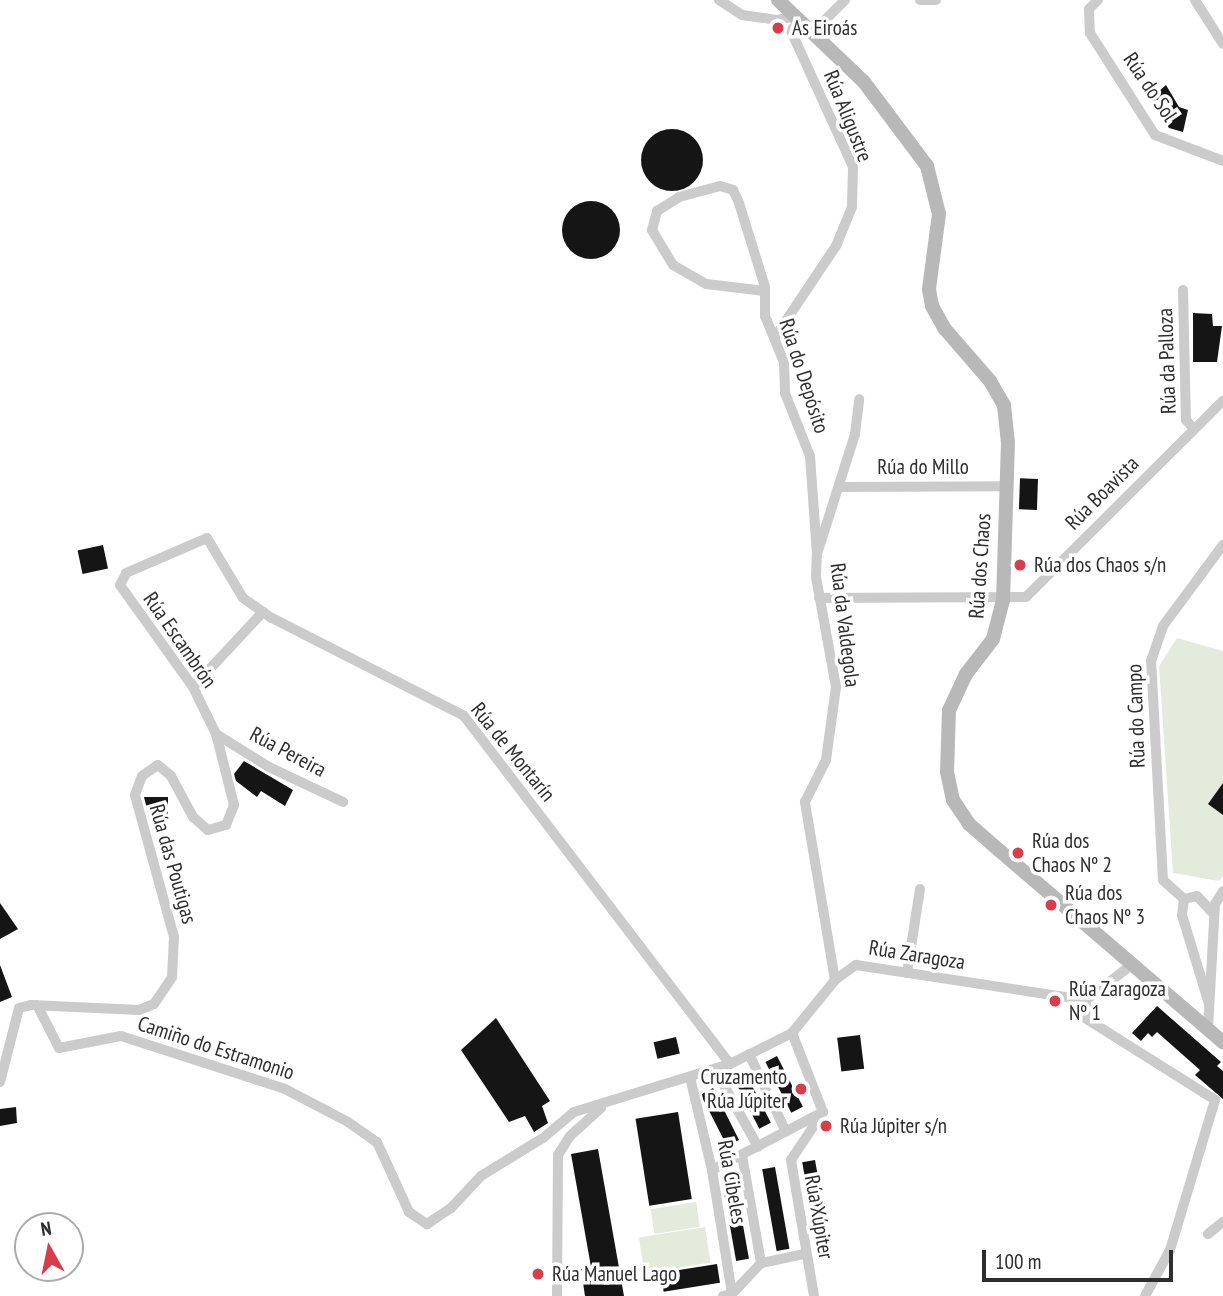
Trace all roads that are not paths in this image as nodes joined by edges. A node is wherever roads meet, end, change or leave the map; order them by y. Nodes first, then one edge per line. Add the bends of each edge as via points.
1 (719, 0) edge
2 (778, 0) edge
3 (845, 0) edge
4 (920, 0) edge
5 (936, 0) edge
6 (1098, 0) edge
7 (1195, 0) edge
8 (798, 18) junction
9 (814, 32) junction
10 (1223, 44) edge
11 (1223, 162) edge
12 (1183, 290) dead end
13 (765, 291) junction
14 (775, 337) junction
15 (859, 399) dead end
16 (1223, 401) edge
17 (1194, 429) junction
18 (1006, 486) junction
19 (841, 487) junction
20 (207, 538) joint
21 (1223, 545) edge
22 (817, 554) junction
23 (819, 598) junction
24 (1003, 600) junction
25 (263, 612) junction
26 (193, 687) junction
27 (216, 734) junction
28 (343, 802) dead end
29 (920, 889) dead end
30 (1223, 890) edge
31 (1197, 895) junction
32 (1184, 899) junction
33 (1217, 919) junction
34 (1130, 966) junction
35 (907, 973) junction
36 (835, 980) junction
37 (1086, 1000) junction
38 (37, 1005) junction
39 (1210, 1007) junction
40 (1208, 1029) junction
41 (792, 1032) junction
42 (1223, 1042) edge
43 (749, 1054) junction
44 (730, 1064) junction
45 (715, 1069) junction
46 (690, 1077) junction
47 (0, 1083) edge
48 (603, 1106) junction
49 (823, 1112) junction
50 (786, 1132) junction
51 (758, 1147) junction
52 (743, 1155) junction
53 (712, 1170) junction
54 (1223, 1222) edge
55 (1208, 1234) dead end
56 (806, 1254) junction
57 (761, 1263) junction
58 (727, 1295) edge
59 (557, 1296) edge
60 (814, 1296) edge
61 (1145, 1296) edge

1 - 8 street via 741,15
2 - 8 street, Rúa dos Chaos
3 - 9 street
4 - 5 street
6 - 11 street, Rúa do Sol via 1089,9 1090,33 1156,135
7 - 10 street
8 - 9 street, Rúa dos Chaos
8 - 14 street, Rúa Aligustre via 791,31 853,167 852,207 836,246
9 - 18 street, Rúa dos Chaos via 864,82 914,143 934,186 937,235 929,289 932,306 1004,405
12 - 17 street, Rúa da Palloza via 1186,420
13 - 13 street, Rúa do Depósito via 706,284 673,265 652,230 657,211 679,197 720,186 733,190
13 - 14 street, Rúa do Depósito via 765,316
14 - 22 street, Rúa do Depósito via 784,362 785,393 810,456
15 - 19 street, Rúa da Valdegola
16 - 17 street, Rúa Boavista
17 - 24 street, Rúa Boavista via 1026,597
18 - 19 street, Rúa do Millo
18 - 24 street, Rúa dos Chaos
19 - 22 street, Rúa da Valdegola
20 - 25 street, Rúa de Montarín via 243,598
20 - 26 street, Rúa Escambrón via 126,573 120,585
21 - 32 street, Rúa do Campo via 1163,626 1151,662 1163,880
22 - 23 street, Rúa da Valdegola
23 - 24 street
23 - 36 street, Rúa da Valdegola via 836,687 826,760 805,802
24 - 34 street, Rúa dos Chaos via 993,639 967,674 949,710 949,790 969,824
25 - 26 street
25 - 44 street, Rúa de Montarín via 464,716
26 - 27 street, Rúa Escambrón
27 - 28 street, Rúa Pereira via 269,767
27 - 38 street, Rúa das Poutigas via 234,805 226,825 208,830 193,817 171,776 158,765 142,776 135,795 174,937 172,977 154,1004 139,1010
29 - 35 street
30 - 31 street
30 - 33 street via 1215,904
31 - 32 street
31 - 33 street
32 - 39 street via 1182,915
33 - 39 street
34 - 37 street
34 - 40 street, Rúa dos Chaos
35 - 36 street, Rúa Zaragoza via 856,965
35 - 37 street, Rúa Zaragoza
36 - 41 street, Rúa Zaragoza
37 - 61 street via 1085,1018 1215,1100 1170,1250
38 - 47 street via 19,1008
38 - 48 street, Camiño do Estramonio via 59,1048 121,1036 285,1089 348,1122 377,1142 409,1212 428,1224 451,1208 481,1176 543,1138 574,1112
39 - 40 street
40 - 42 street, Rúa dos Chaos
41 - 43 street, Rúa Zaragoza
41 - 49 street
43 - 44 street, Rúa Zaragoza
43 - 50 street
44 - 45 street, Rúa Zaragoza
45 - 46 street, Rúa Zaragoza
45 - 51 street
46 - 48 street, Rúa Zaragoza
46 - 53 street, Rúa Cibeles
48 - 59 street via 570,1136 558,1155
49 - 50 street
49 - 56 street, Rúa Xúpiter via 791,1160
50 - 51 street
51 - 52 street
52 - 53 street
52 - 57 street
53 - 58 street, Rúa Cibeles
54 - 55 street
56 - 57 street
56 - 60 street, Rúa Xúpiter
57 - 58 street

